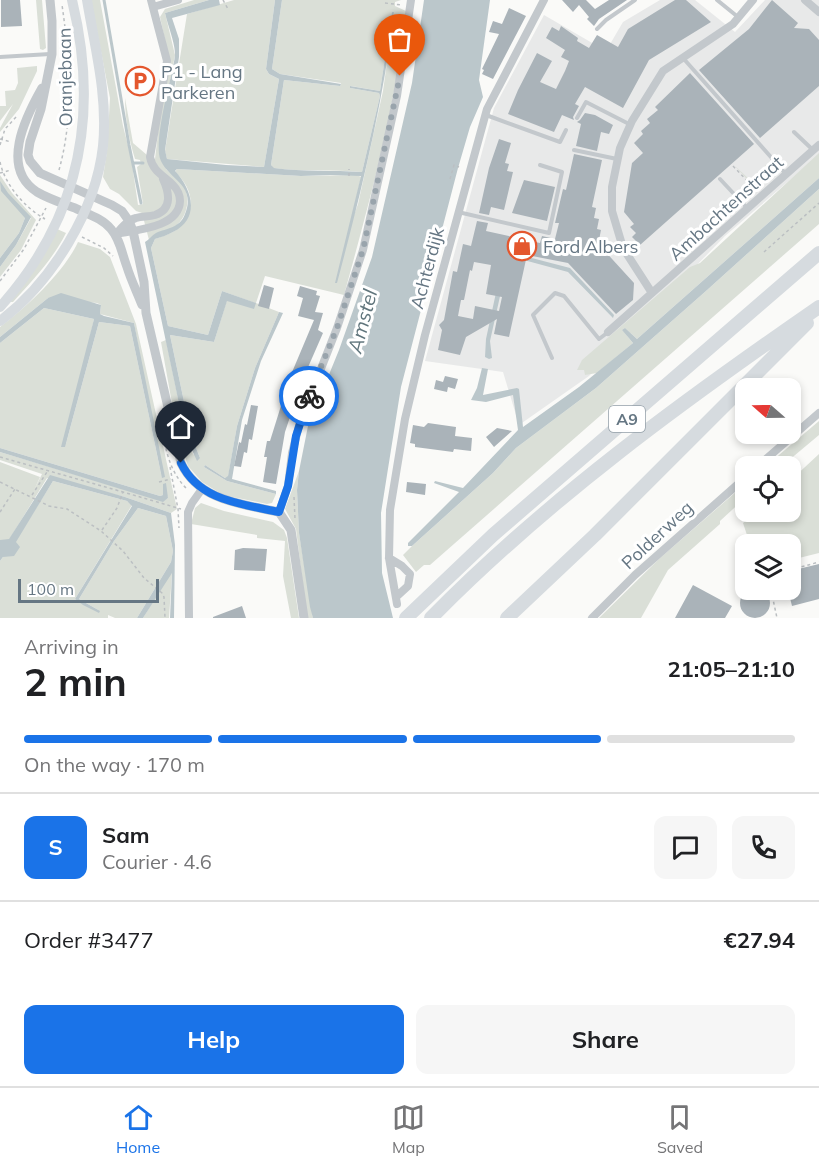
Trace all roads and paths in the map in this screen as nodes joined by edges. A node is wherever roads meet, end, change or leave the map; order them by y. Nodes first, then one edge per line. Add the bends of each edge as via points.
1 (50, 0) edge
2 (61, 0) edge
3 (72, 0) edge
4 (87, 0) edge
5 (178, 0) edge
6 (544, 0) edge
7 (635, 0) edge
8 (717, 0) edge
9 (753, 0) edge
10 (805, 0) edge
11 (224, 1) edge
12 (385, 3) dead end
13 (411, 3) edge
14 (152, 4) edge
15 (228, 9) dead end
16 (819, 12) edge
17 (739, 17) junction
18 (597, 29) dead end
19 (52, 54) junction
20 (0, 57) edge
21 (682, 57) junction
22 (46, 82) junction
23 (485, 115) junction
24 (577, 118) dead end
25 (630, 125) junction
26 (566, 130) dead end
27 (794, 132) dead end
28 (0, 139) edge
29 (14, 143) junction
30 (816, 148) edge
31 (574, 150) dead end
32 (617, 159) junction
33 (0, 162) edge
34 (540, 165) dead end
35 (733, 166) dead end
36 (459, 167) dead end
37 (16, 169) junction
38 (349, 169) dead end
39 (1, 173) edge
40 (786, 175) junction
41 (349, 176) dead end
42 (162, 177) junction
43 (450, 179) dead end
44 (720, 179) dead end
45 (57, 180) junction
46 (70, 185) junction
47 (91, 195) junction
48 (762, 197) junction
49 (50, 198) junction
50 (64, 203) junction
51 (819, 203) edge
52 (748, 209) junction
53 (84, 212) junction
54 (458, 212) junction
55 (42, 218) junction
56 (131, 226) junction
57 (115, 234) junction
58 (764, 252) dead end
59 (819, 253) edge
60 (0, 281) edge
61 (652, 293) junction
62 (0, 307) edge
63 (819, 308) edge
64 (146, 313) junction
65 (0, 321) edge
66 (608, 332) joint
67 (552, 358) dead end
68 (819, 413) edge
69 (770, 456) edge
70 (0, 457) edge
71 (170, 466) dead end
72 (48, 470) junction
73 (171, 479) junction
74 (0, 482) edge
75 (159, 482) dead end
76 (735, 487) edge
77 (16, 488) junction
78 (202, 489) junction
79 (123, 494) junction
80 (32, 497) junction
81 (184, 508) dead end
82 (178, 509) junction
83 (0, 512) edge
84 (279, 512) junction
85 (101, 531) junction
86 (188, 536) junction
87 (389, 558) junction
88 (819, 562) edge
89 (801, 567) edge
90 (773, 600) edge
91 (165, 618) edge
92 (189, 618) edge
93 (304, 618) edge
94 (406, 618) edge
95 (431, 618) edge
96 (507, 618) edge
97 (592, 618) edge
98 (777, 618) edge

1 - 19 street
2 - 45 path, Oranjebaan via 69,103 66,143
3 - 46 main road, Oranjebaan via 85,81 79,156
4 - 47 main road, Oranjebaan via 101,72 103,127
5 - 14 street
6 - 23 street, Achterdijk
7 - 18 lane
8 - 17 lane
9 - 17 street
10 - 16 street
11 - 15 path
12 - 13 path
13 - 84 street via 397,96 363,250 300,422
14 - 42 street via 167,61 150,157
17 - 21 street
19 - 20 lane
19 - 22 street
21 - 25 street via 663,70
21 - 40 lane
22 - 29 street
22 - 45 street via 28,155 35,169
23 - 26 lane via 560,142
23 - 54 street, Achterdijk
24 - 25 lane via 586,102
25 - 32 street
27 - 30 lane
28 - 29 path
29 - 37 street
30 - 40 street, Ambachtenstraat
31 - 32 lane
32 - 61 street via 612,211 623,248
33 - 39 path
34 - 54 lane via 562,172 549,232
35 - 48 path
36 - 43 path via 454,165
37 - 39 path
37 - 49 street via 32,190
38 - 41 path
39 - 55 path via 16,194
40 - 48 street, Ambachtenstraat
42 - 56 street via 169,193 164,209
42 - 56 street via 179,194 177,212 167,222
44 - 52 lane
45 - 46 street
46 - 47 street
46 - 50 main road, Oranjebaan
47 - 53 main road, Oranjebaan
47 - 56 street via 122,211
48 - 52 street, Ambachtenstraat
49 - 50 street
49 - 55 path
50 - 53 street
50 - 62 main road, Oranjebaan via 38,258
51 - 58 path
52 - 61 street, Ambachtenstraat
53 - 57 street via 101,220
53 - 65 main road, Oranjebaan via 54,265
54 - 87 street, Achterdijk via 405,419 390,510
55 - 60 path
56 - 57 street
56 - 64 street via 144,282
57 - 64 street
59 - 94 highway, A9 via 502,528
61 - 66 street, Ambachtenstraat
63 - 95 highway, A9 via 636,438 506,547
63 - 96 highway, A9 via 595,535
64 - 78 street via 181,463
66 - 67 lane via 599,339 564,296 555,293 532,315
68 - 69 street
70 - 72 path
71 - 73 path
72 - 79 path
72 - 80 path
73 - 75 path
73 - 82 path
74 - 77 path
76 - 97 street, Polderweg
77 - 80 path
77 - 83 path
78 - 84 street via 217,497
78 - 86 street via 188,512
79 - 82 path
79 - 85 path
80 - 85 path via 67,509
81 - 82 path
82 - 86 path via 180,536
84 - 93 street via 291,530
85 - 91 path via 162,593
86 - 92 street
87 - 87 street, Achterdijk via 396,601 408,586 410,574
88 - 89 path
90 - 98 path

